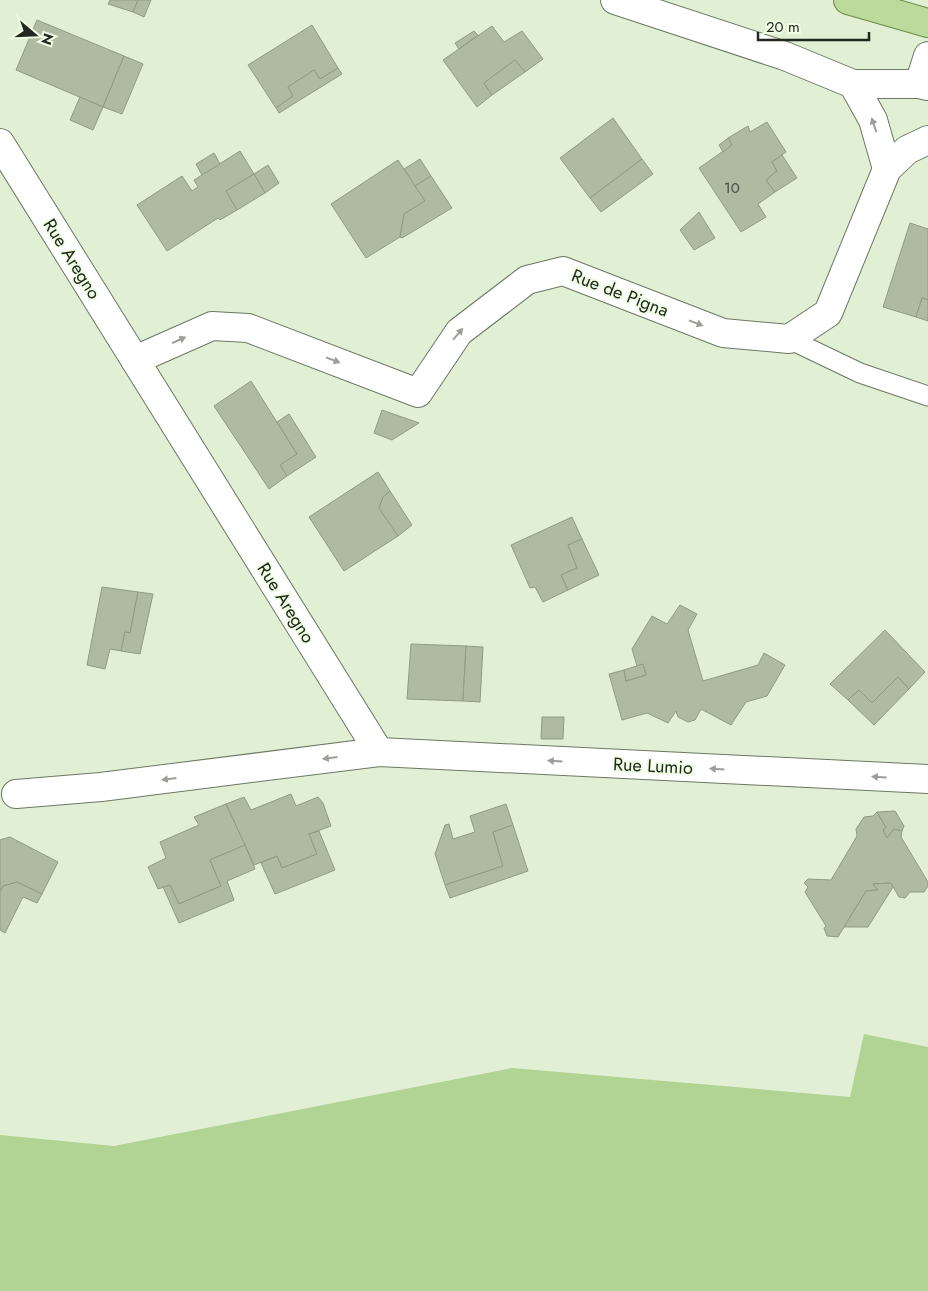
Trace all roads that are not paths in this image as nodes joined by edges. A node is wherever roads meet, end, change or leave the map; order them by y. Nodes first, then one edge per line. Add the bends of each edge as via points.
1 (615, 0) edge
2 (848, 0) edge
3 (928, 23) edge
4 (928, 56) edge
5 (853, 84) junction
6 (924, 85) edge
7 (928, 140) edge
8 (0, 143) edge
9 (887, 169) junction
10 (789, 339) junction
11 (135, 360) junction
12 (928, 396) edge
13 (379, 752) junction
14 (928, 779) edge
15 (16, 794) dead end

1 - 5 street via 785,56
2 - 3 main road
4 - 6 street
5 - 6 street
9 -> 5 street via 873,120
7 - 9 street via 907,150
8 - 11 street, Rue Aregno
9 - 10 street via 828,313
11 -> 10 street, Rue de Pigna via 212,326 248,328 418,393 459,332 527,280 563,271 723,333
10 - 12 lane via 860,373
11 - 13 street, Rue Aregno
14 -> 13 street, Rue Lumio
13 -> 15 street via 101,788

